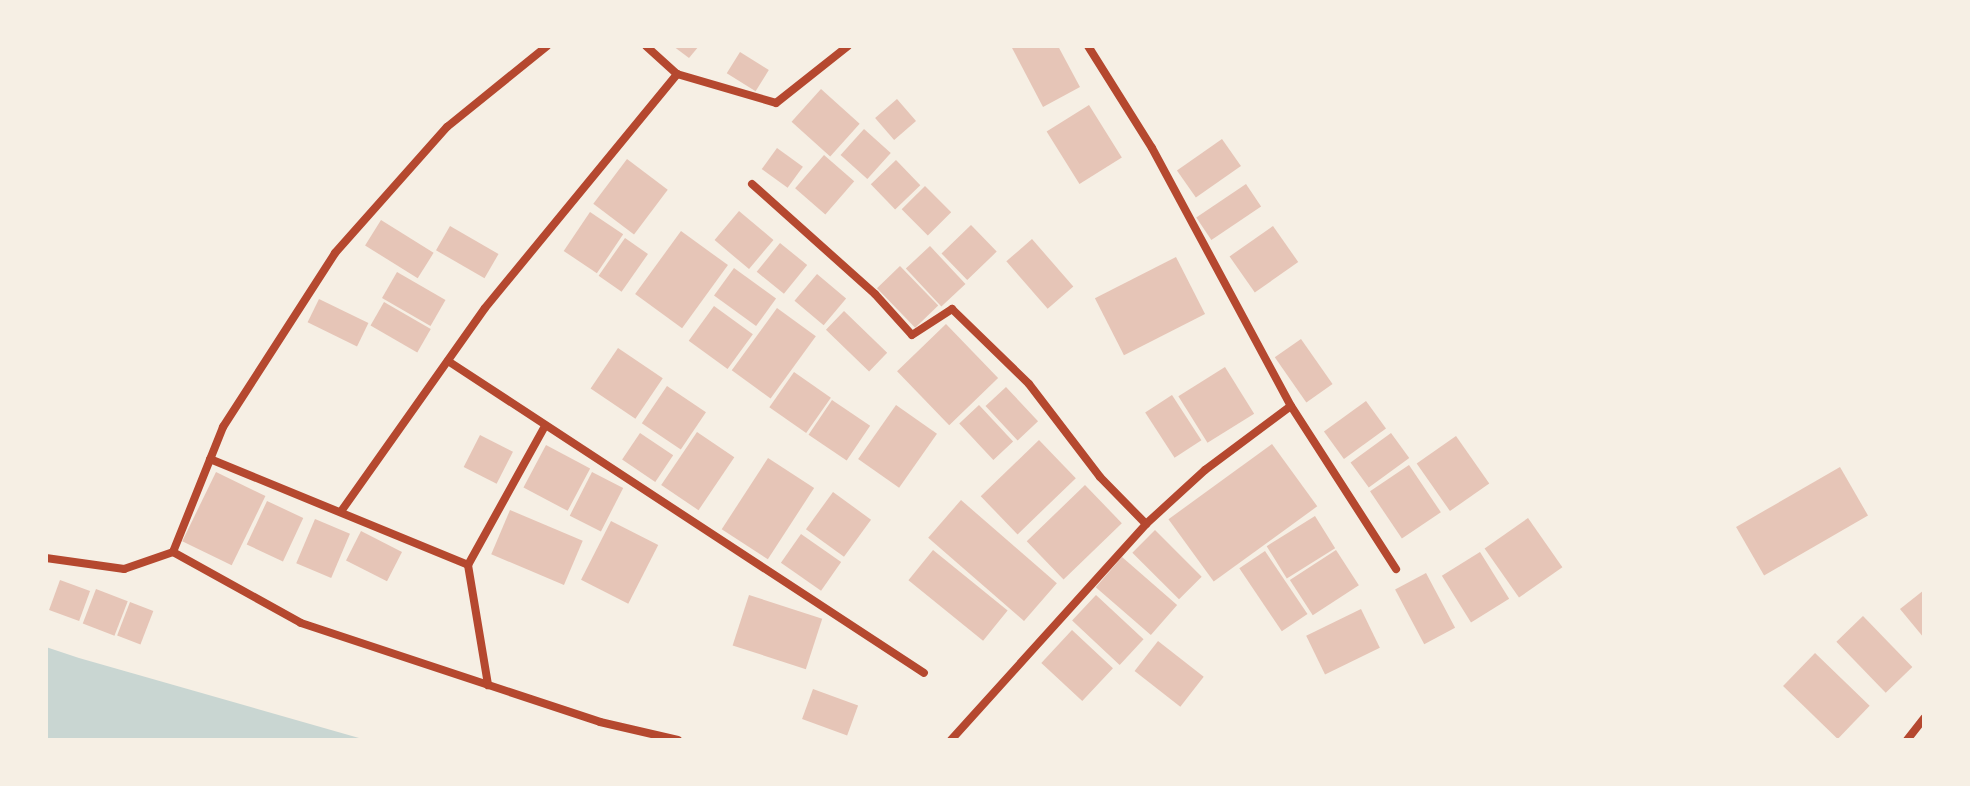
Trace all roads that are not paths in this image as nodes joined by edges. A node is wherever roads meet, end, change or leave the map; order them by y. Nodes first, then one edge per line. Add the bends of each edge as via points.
1 (547, 46) edge
2 (646, 46) edge
3 (848, 46) edge
4 (1088, 46) edge
5 (677, 74) junction
6 (752, 184) dead end
7 (448, 361) junction
8 (1291, 406) junction
9 (544, 428) junction
10 (210, 459) junction
11 (342, 510) junction
12 (1146, 524) junction
13 (173, 552) junction
14 (46, 558) edge
15 (468, 565) junction
16 (1396, 569) dead end
17 (924, 673) dead end
18 (488, 685) junction
19 (1924, 718) edge
20 (678, 740) edge
21 (951, 740) edge
22 (1907, 740) edge

1 - 10 street via 447,127 335,253 223,427
2 - 5 street
3 - 5 street via 776,103
4 - 8 street via 1152,148
5 - 7 street
6 - 12 street via 875,294 912,335 952,309 1029,384 1100,477
7 - 9 street
7 - 11 street
8 - 12 street via 1205,470
8 - 16 street
9 - 15 street
9 - 17 street
10 - 11 street
10 - 13 street
11 - 15 street
12 - 21 street
13 - 14 street via 124,569
13 - 18 street via 301,623
15 - 18 street
18 - 20 street via 600,722
19 - 22 street

